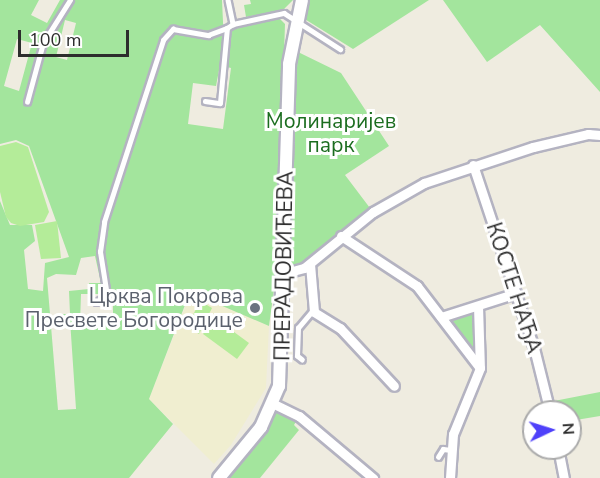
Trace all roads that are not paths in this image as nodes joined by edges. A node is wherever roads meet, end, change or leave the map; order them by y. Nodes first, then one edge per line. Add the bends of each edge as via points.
1 (70, 0) edge
2 (228, 0) edge
3 (302, 0) edge
4 (297, 18) junction
5 (233, 24) junction
6 (227, 28) junction
7 (340, 49) dead end
8 (205, 101) dead end
9 (27, 102) dead end
10 (600, 135) edge
11 (473, 165) junction
12 (341, 236) junction
13 (310, 264) junction
14 (285, 273) junction
15 (516, 293) junction
16 (96, 302) dead end
17 (478, 306) junction
18 (313, 310) junction
19 (441, 317) junction
20 (302, 360) dead end
21 (480, 368) junction
22 (394, 386) dead end
23 (547, 400) edge
24 (274, 404) junction
25 (451, 450) junction
26 (438, 457) dead end
27 (560, 460) edge
28 (219, 478) edge
29 (373, 478) edge
30 (450, 478) edge
31 (564, 478) edge

1 - 9 lane via 43,43
2 - 5 lane
3 - 4 main road, ПРЕРАДОВИЋЕВА
4 - 5 lane via 279,14
4 - 7 lane
4 - 14 main road, ПРЕРАДОВИЋЕВА via 289,64
5 - 6 lane
6 - 8 lane via 220,103
6 - 16 lane via 208,35 173,29 163,40 104,222 100,252 107,296
10 - 11 street via 575,136
11 - 12 street via 406,191
11 - 15 street, КОСТЕ НАЂА
12 - 13 street
12 - 19 street via 417,286
13 - 14 street
13 - 18 street
14 - 24 main road, ПРЕРАДОВИЋЕВА via 282,368
15 - 17 street
15 - 23 street, КОСТЕ НАЂА
17 - 19 street
17 - 21 street
18 - 20 lane via 298,328 297,356
18 - 22 street via 340,328
19 - 21 street
21 - 25 street via 455,426
24 - 28 main road, ПРЕРАДОВИЋЕВА via 261,427
24 - 29 street via 302,419
25 - 26 lane via 443,449
25 - 30 street
27 - 31 street

